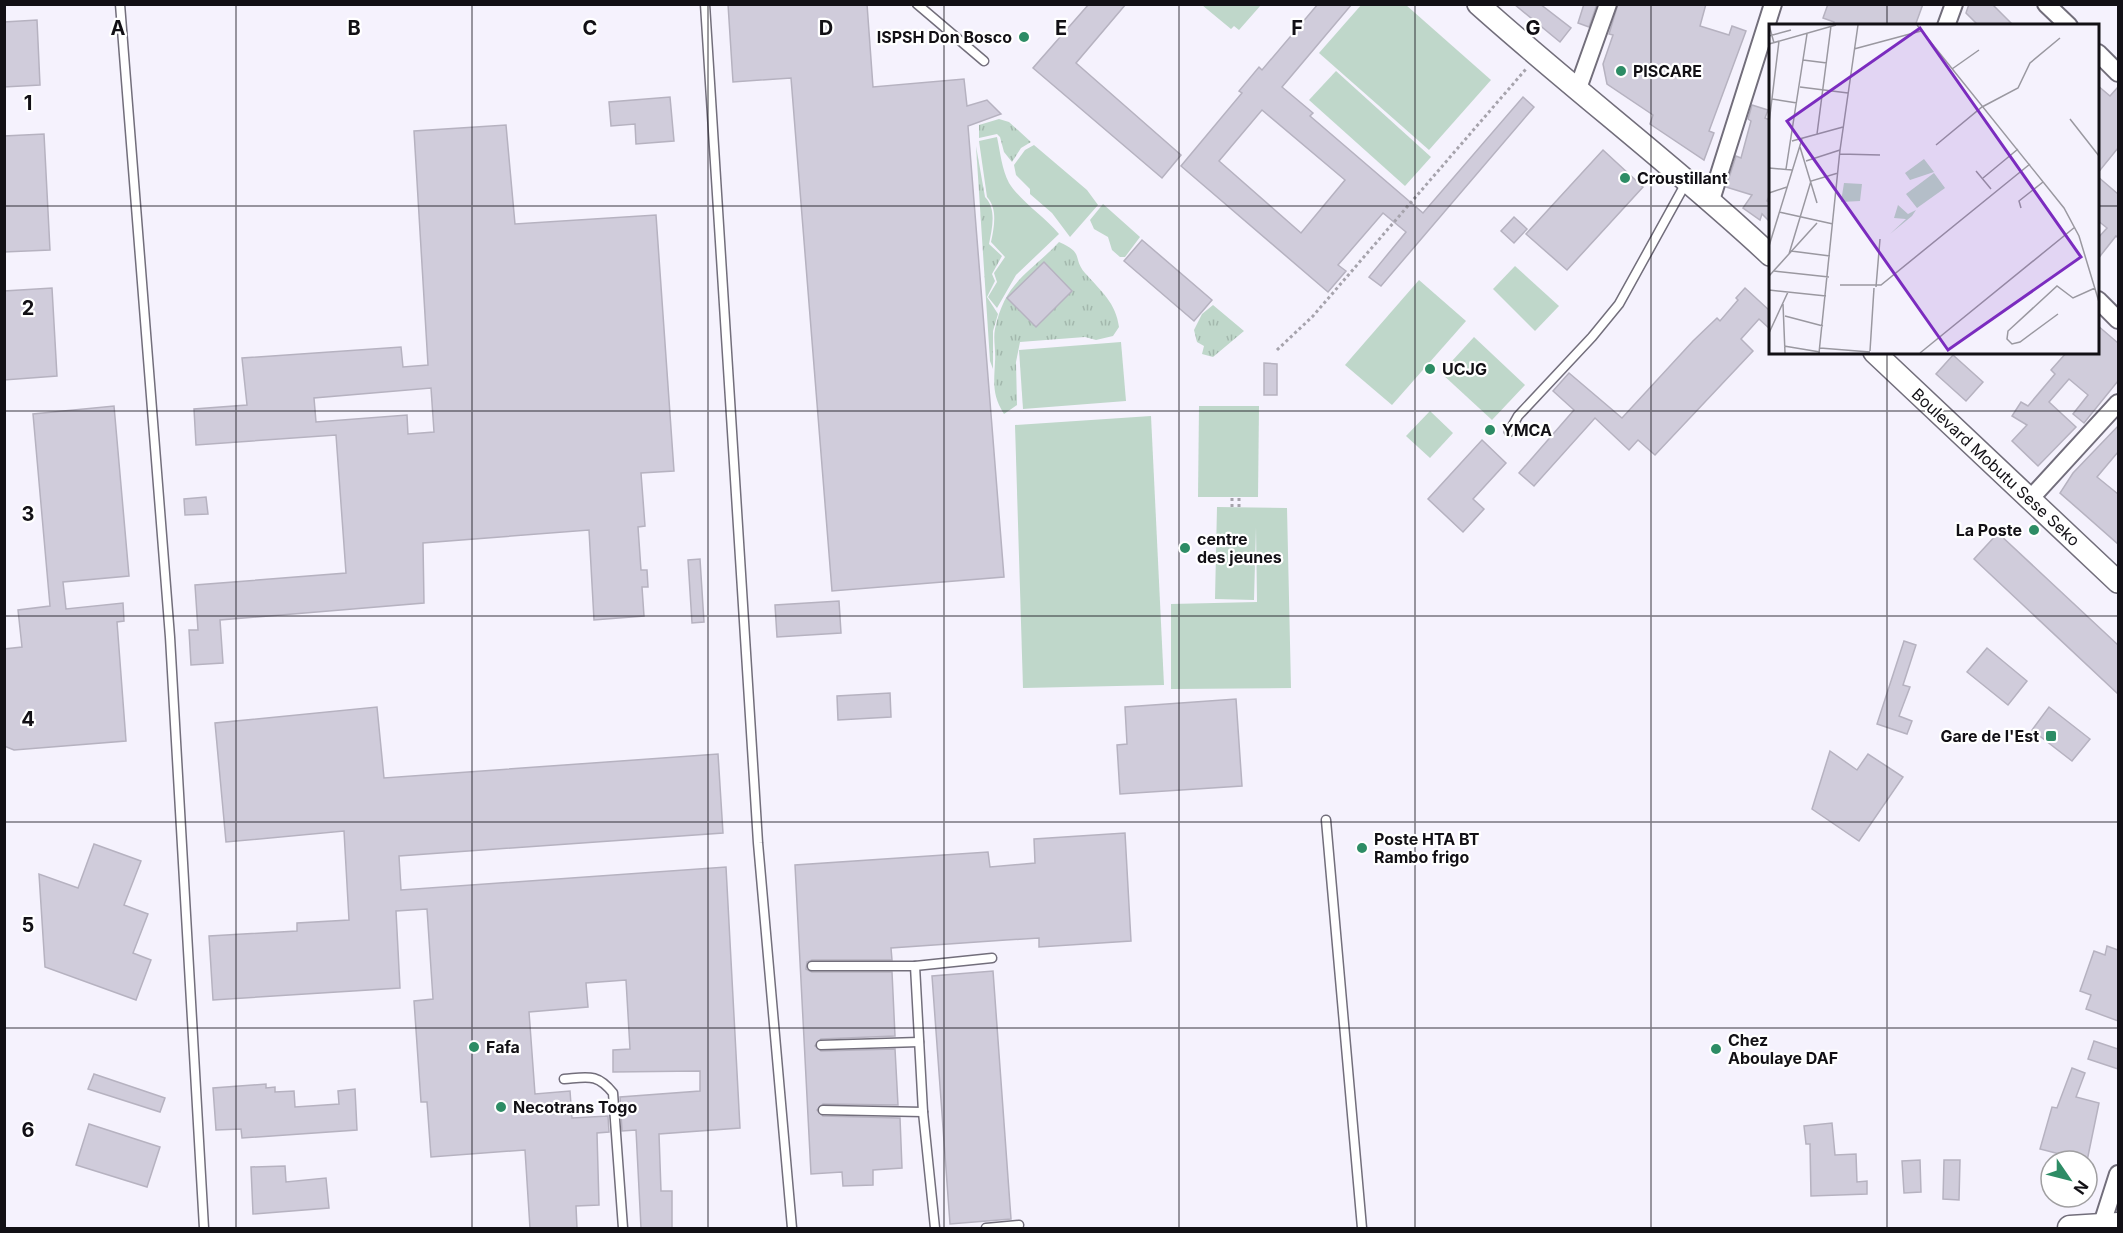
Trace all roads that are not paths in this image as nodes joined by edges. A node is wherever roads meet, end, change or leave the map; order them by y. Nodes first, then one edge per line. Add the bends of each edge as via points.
1 (120, 4) edge
2 (705, 4) edge
3 (917, 4) edge
4 (1478, 4) edge
5 (1608, 4) edge
6 (1773, 4) edge
7 (2046, 4) edge
8 (2066, 24) edge
9 (2099, 55) edge
10 (984, 61) dead end
11 (2118, 73) edge
12 (1577, 91) junction
13 (1687, 181) junction
14 (1711, 200) junction
15 (1769, 254) edge
16 (2099, 302) edge
17 (2118, 320) edge
18 (1876, 354) edge
19 (2118, 403) edge
20 (1509, 432) dead end
21 (2030, 499) junction
22 (2118, 582) edge
23 (1326, 820) dead end
24 (992, 958) dead end
25 (812, 966) dead end
26 (915, 966) junction
27 (919, 1042) junction
28 (821, 1045) dead end
29 (564, 1079) dead end
30 (823, 1110) dead end
31 (924, 1112) junction
32 (2118, 1174) edge
33 (1019, 1225) dead end
34 (2110, 1226) edge
35 (204, 1228) edge
36 (623, 1228) edge
37 (792, 1228) edge
38 (935, 1228) edge
39 (986, 1228) edge
40 (1362, 1228) edge
41 (2070, 1228) edge

1 - 35 lane via 170,637
2 - 37 lane via 758,843
3 - 10 lane
4 - 12 street
5 - 12 street
6 - 14 street
7 - 8 street
9 - 11 street
12 - 13 street
13 - 14 street
13 - 20 lane via 1619,304 1518,416
14 - 15 street
16 - 17 street
18 - 21 street, Boulevard Mobutu Sese Seko
19 - 21 street
21 - 22 street, Boulevard Mobutu Sese Seko
23 - 40 lane
24 - 26 lane
25 - 26 lane
26 - 27 lane
27 - 28 lane
27 - 31 lane
29 - 36 lane via 603,1080 613,1093
30 - 31 lane
31 - 38 lane
32 - 34 street
33 - 39 lane
34 - 41 main road

